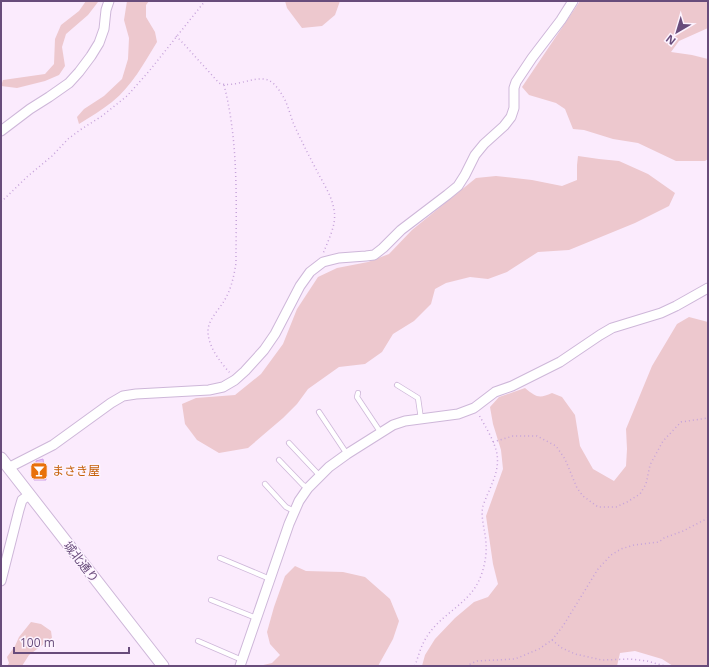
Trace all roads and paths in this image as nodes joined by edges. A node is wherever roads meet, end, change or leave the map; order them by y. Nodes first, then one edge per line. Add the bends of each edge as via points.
1 (109, 1) edge
2 (205, 1) edge
3 (573, 1) edge
4 (176, 36) junction
5 (223, 85) junction
6 (1, 131) edge
7 (1, 202) edge
8 (323, 262) junction
9 (708, 288) edge
10 (235, 380) junction
11 (397, 385) dead end
12 (358, 394) dead end
13 (474, 408) junction
14 (319, 412) dead end
15 (708, 418) edge
16 (421, 419) junction
17 (381, 433) junction
18 (493, 442) junction
19 (289, 443) dead end
20 (347, 454) junction
21 (1, 458) edge
22 (279, 460) dead end
23 (8, 468) junction
24 (320, 476) junction
25 (265, 484) dead end
26 (308, 488) junction
27 (29, 495) junction
28 (294, 511) junction
29 (708, 518) edge
30 (220, 558) dead end
31 (270, 579) junction
32 (1, 581) edge
33 (210, 600) dead end
34 (256, 618) junction
35 (552, 640) junction
36 (198, 641) dead end
37 (241, 663) edge
38 (163, 666) edge
39 (415, 666) edge
40 (466, 666) edge
41 (665, 666) edge

1 - 6 street via 99,43 79,72 69,83
2 - 4 path
3 - 8 street via 516,82 511,117 475,155 458,186 401,230 374,255
4 - 5 path
4 - 7 path via 127,96 68,139
5 - 8 path via 260,79 273,84 281,93 334,210 333,229 322,258
5 - 10 path via 234,152 236,264 230,288 210,322 208,333 219,360
8 - 10 street via 310,272 300,286 264,350
9 - 13 street via 661,313 612,328 560,362 495,392
10 - 23 street via 223,387 209,390 123,396 53,445
11 - 16 lane via 418,398
12 - 17 lane via 357,397
13 - 16 street via 458,414
13 - 18 path
14 - 20 lane
15 - 18 path via 681,422 663,441 650,465 646,484 640,494 616,507 598,507 583,496 565,458 556,446 537,436 513,436
16 - 17 street via 393,425
17 - 20 street
18 - 39 path via 497,454 497,470 483,507 486,545 484,565 477,585 470,594 436,624 425,638
19 - 24 lane
20 - 24 street
21 - 23 street, 城北通り
22 - 26 lane
23 - 27 street, 城北通り
24 - 26 street
25 - 28 lane via 286,507
26 - 28 street
27 - 32 street via 22,500
27 - 38 street, 城北通り
28 - 31 street
29 - 35 path via 659,542 634,545 611,555 598,568
30 - 31 lane
31 - 34 street
33 - 34 lane
34 - 37 street
35 - 40 path via 539,649 515,659 477,661
35 - 41 path via 574,654 602,660 647,661
36 - 37 lane

